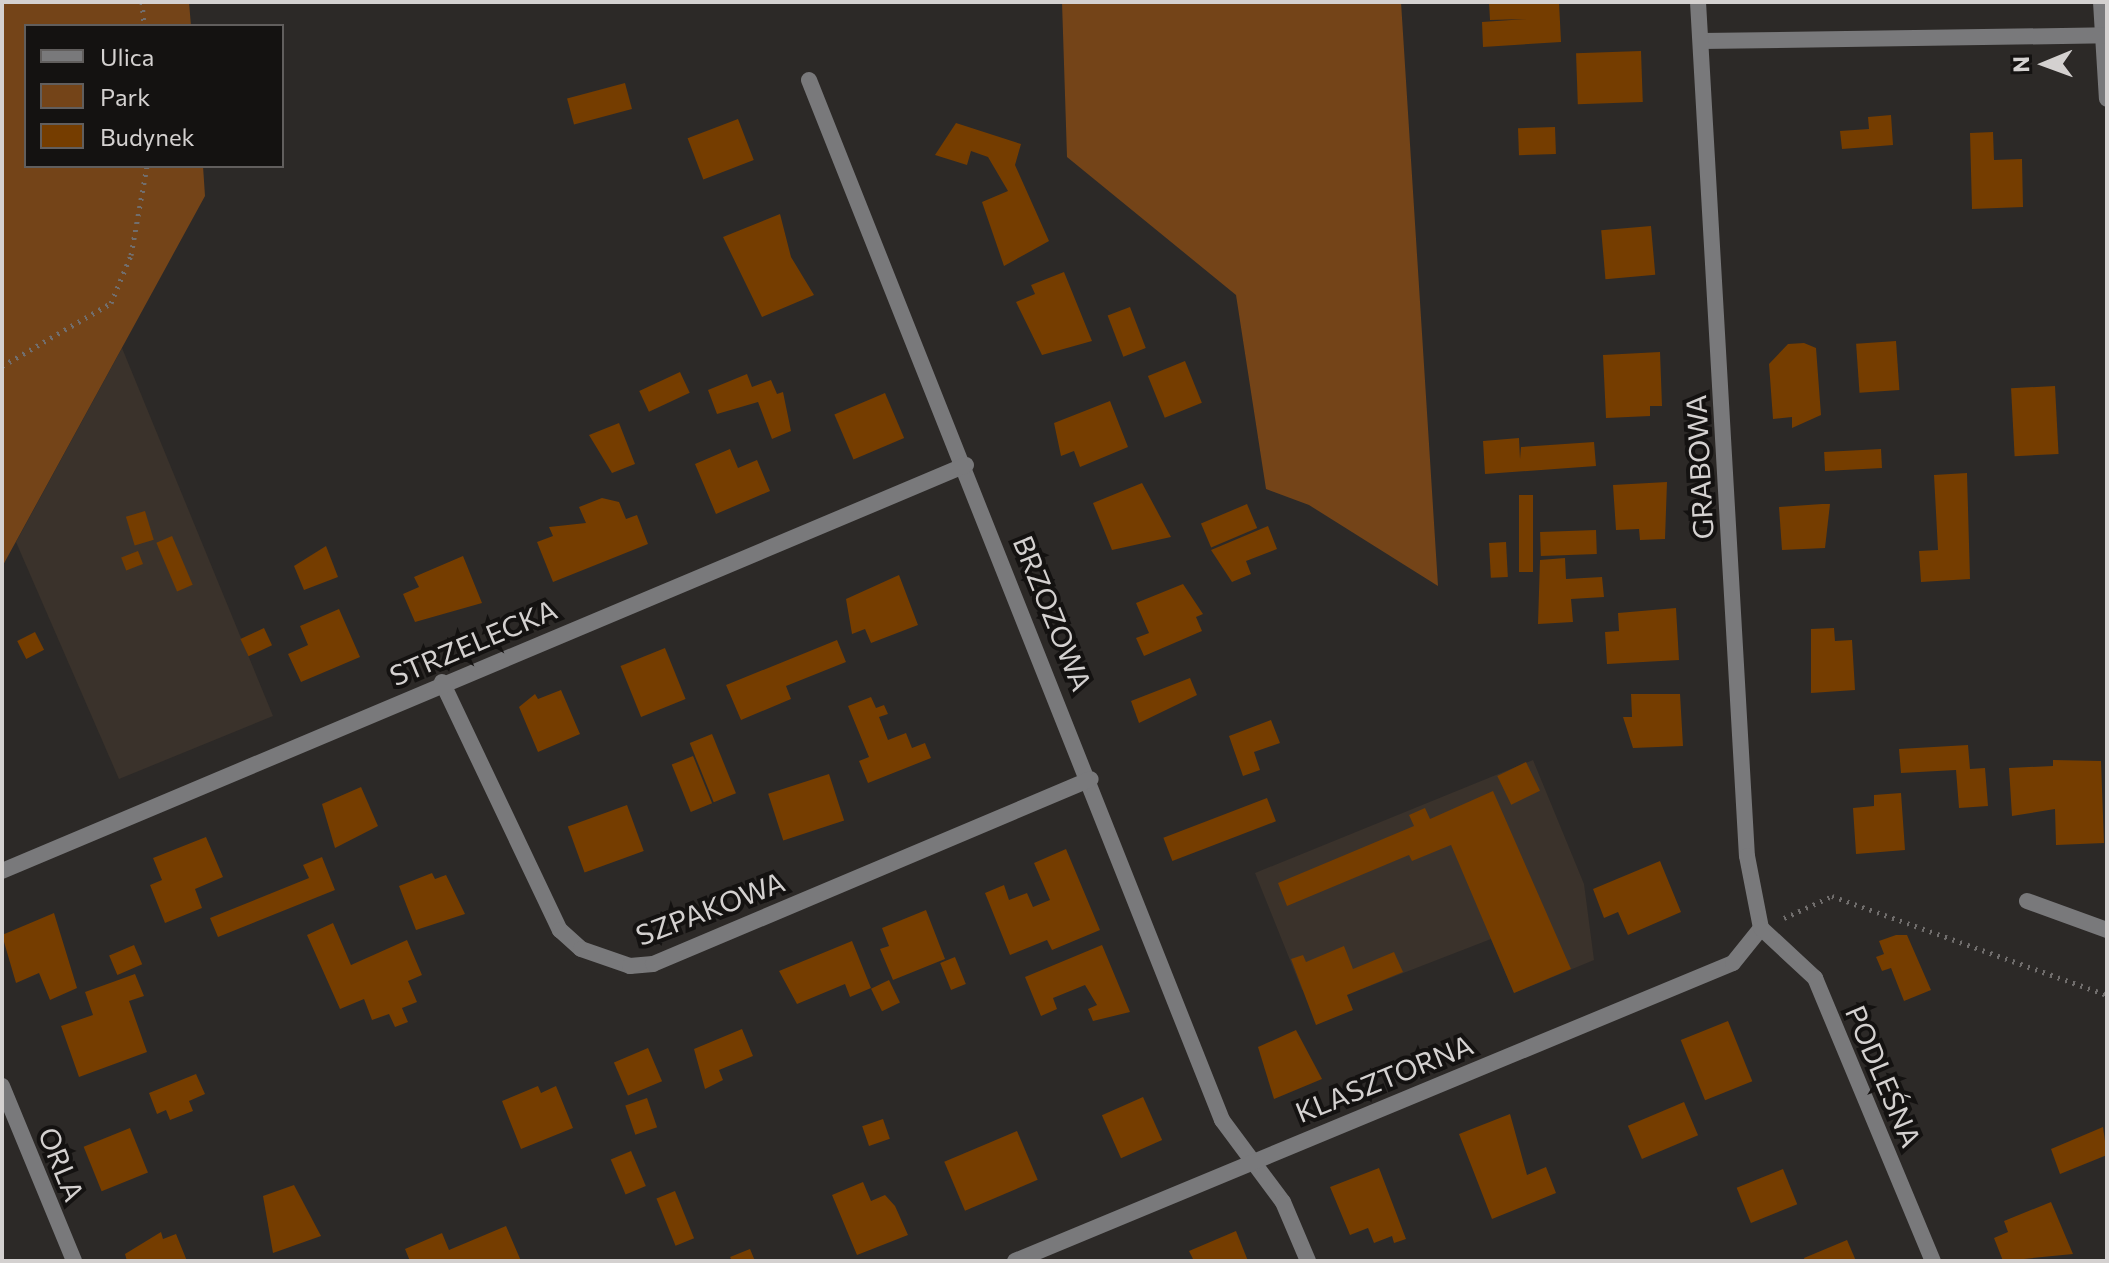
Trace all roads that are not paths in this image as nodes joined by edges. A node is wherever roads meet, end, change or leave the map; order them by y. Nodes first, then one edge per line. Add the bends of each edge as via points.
1 (1698, 2) edge
2 (2101, 2) edge
3 (2105, 35) edge
4 (1701, 41) junction
5 (809, 80) dead end
6 (2107, 99) edge
7 (966, 465) junction
8 (442, 682) junction
9 (1091, 779) junction
10 (2, 871) edge
11 (2027, 901) dead end
12 (1761, 928) junction
13 (2107, 930) edge
14 (2, 1086) edge
15 (1255, 1159) junction
16 (74, 1261) edge
17 (1015, 1261) edge
18 (1308, 1261) edge
19 (1933, 1261) edge

1 - 4 street, GRABOWA
2 - 3 street
3 - 4 street
3 - 6 street
4 - 12 street, GRABOWA via 1747,856
5 - 7 street, BRZOZOWA
7 - 8 street, STRZELECKA
7 - 9 street, BRZOZOWA
8 - 9 street, SZPAKOWA via 560,930 581,949 630,966 653,964
8 - 10 street, STRZELECKA
9 - 15 street, BRZOZOWA via 1222,1120
11 - 13 street
12 - 15 street, KLASZTORNA via 1733,963
12 - 19 street, PODLEŚNA via 1815,978
14 - 16 street, ORLA
15 - 17 street, KLASZTORNA
15 - 18 street, BRZOZOWA

